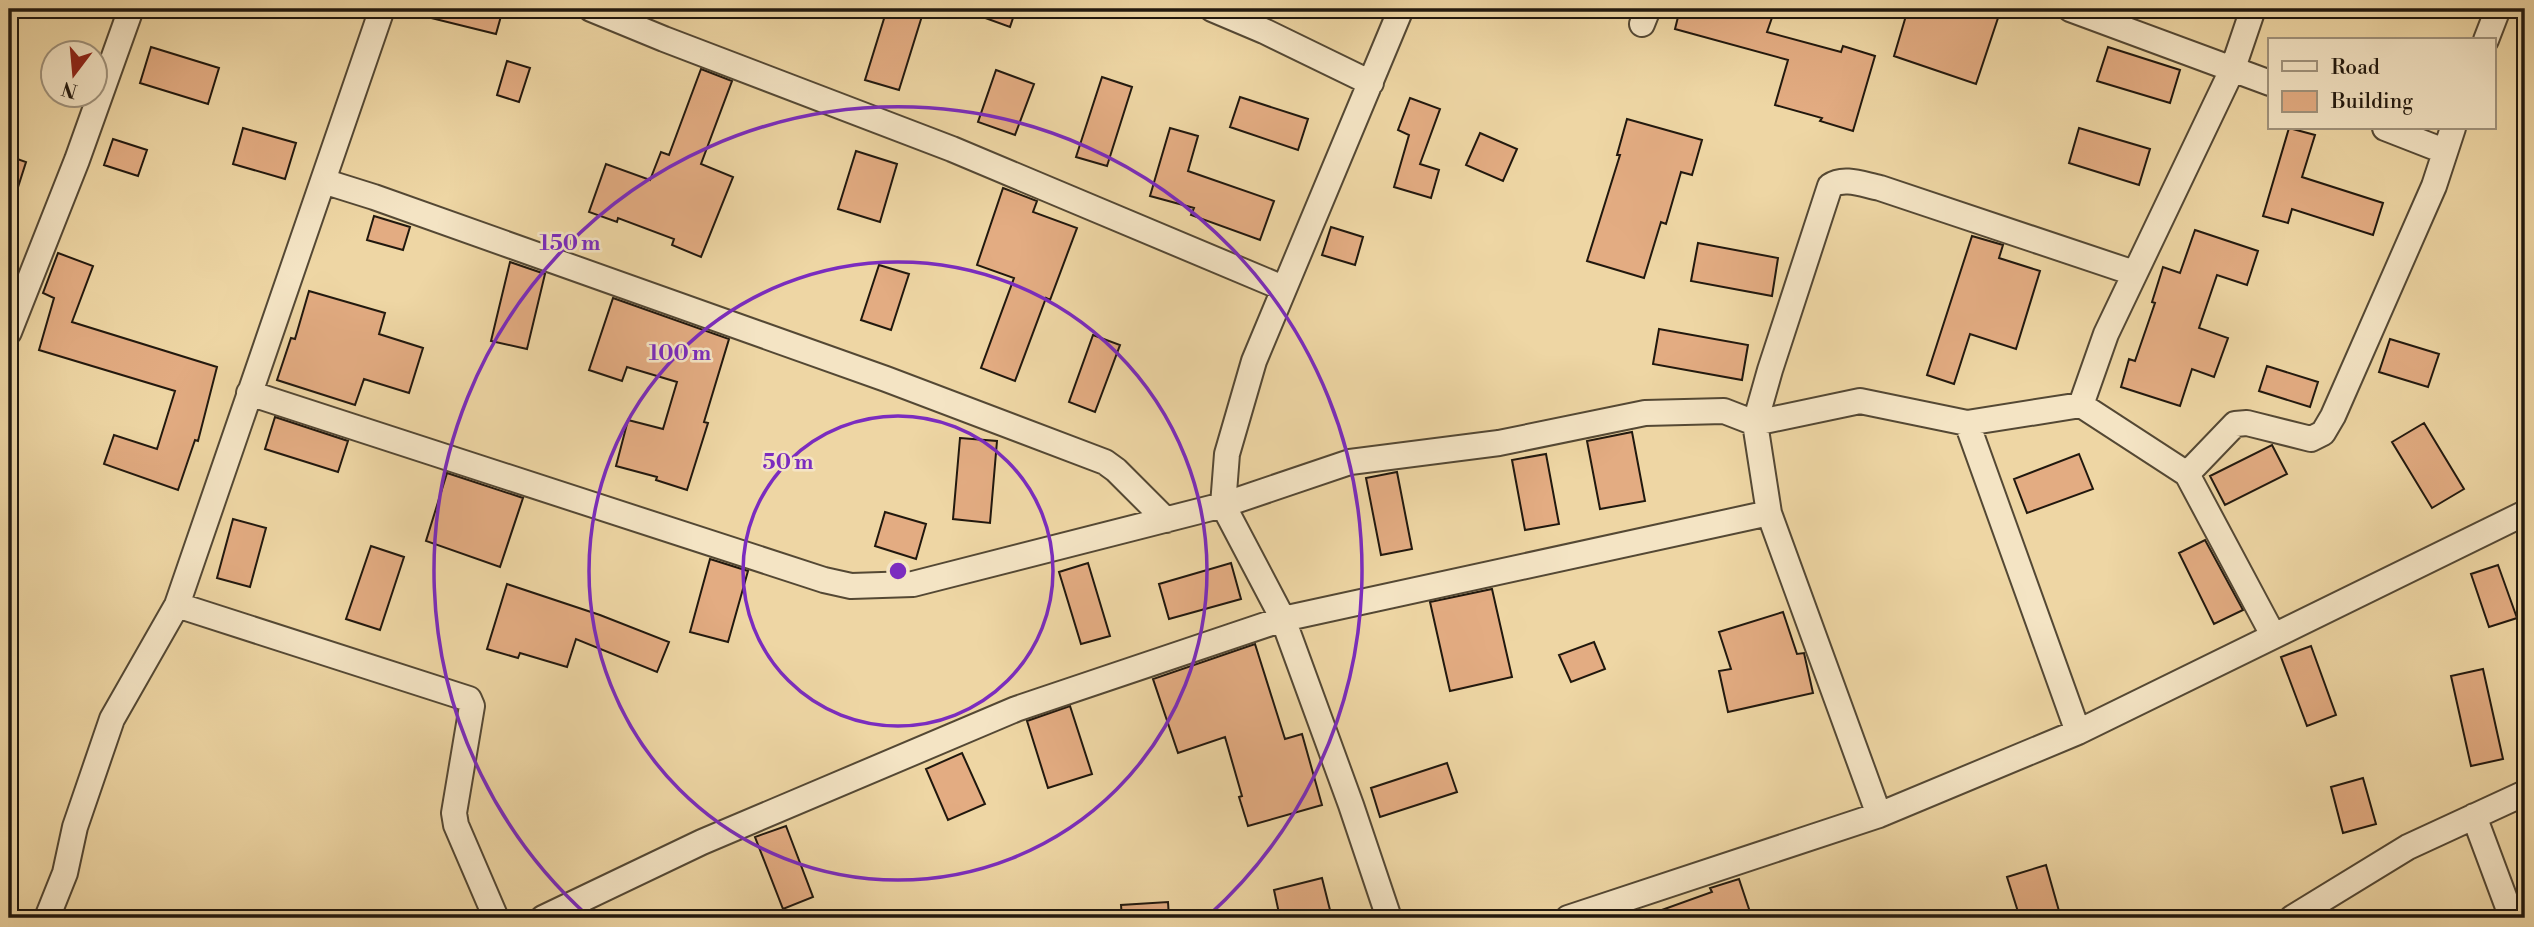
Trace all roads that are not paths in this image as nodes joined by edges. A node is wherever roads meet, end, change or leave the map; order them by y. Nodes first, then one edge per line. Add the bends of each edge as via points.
1 (131, 9) edge
2 (382, 9) edge
3 (591, 9) edge
4 (1212, 9) edge
5 (1401, 9) edge
6 (2070, 9) edge
7 (2253, 9) edge
8 (2498, 9) edge
9 (2487, 38) edge
10 (2233, 68) junction
11 (2268, 82) edge
12 (1371, 83) junction
13 (2390, 130) edge
14 (2452, 130) edge
15 (2444, 151) junction
16 (323, 181) junction
17 (2134, 273) junction
18 (1283, 288) junction
19 (9, 332) edge
20 (249, 393) junction
21 (2081, 405) junction
22 (1755, 423) junction
23 (1967, 424) junction
24 (2187, 474) junction
25 (1223, 505) junction
26 (1769, 513) junction
27 (2525, 513) edge
28 (1166, 520) junction
29 (177, 605) junction
30 (1283, 619) junction
31 (2273, 635) junction
32 (2078, 732) junction
33 (2525, 793) edge
34 (1879, 814) junction
35 (2474, 817) junction
36 (47, 918) edge
37 (496, 918) edge
38 (543, 918) edge
39 (1389, 918) edge
40 (1568, 918) edge
41 (2292, 918) edge
42 (2512, 918) edge

1 - 19 street
2 - 16 street
3 - 18 street via 952,149
4 - 12 street
5 - 12 street
6 - 10 street
7 - 10 street
8 - 9 street
10 - 11 street
10 - 17 street
12 - 18 street
13 - 15 street
14 - 15 street
15 - 24 street via 2434,186 2323,433 2311,439 2235,424
16 - 20 street
16 - 28 street via 886,379 1105,462
17 - 21 street
17 - 22 street via 1880,188 1837,182 1830,186
18 - 25 street via 1254,361 1227,454
20 - 28 street via 852,586 913,584
20 - 29 street
21 - 23 street
21 - 24 street
22 - 23 street via 1860,401
22 - 25 street via 1724,411 1645,413 1499,443 1350,462
22 - 26 street
23 - 32 street
24 - 31 street
25 - 28 street
25 - 30 street
26 - 30 street
26 - 34 street
27 - 31 street
29 - 36 street via 112,719
29 - 37 street via 469,699 472,706 454,813
30 - 38 street via 1016,709 702,842
30 - 39 street
31 - 32 street
32 - 34 street
33 - 35 street
34 - 40 street
35 - 41 street via 2408,847
35 - 42 street

